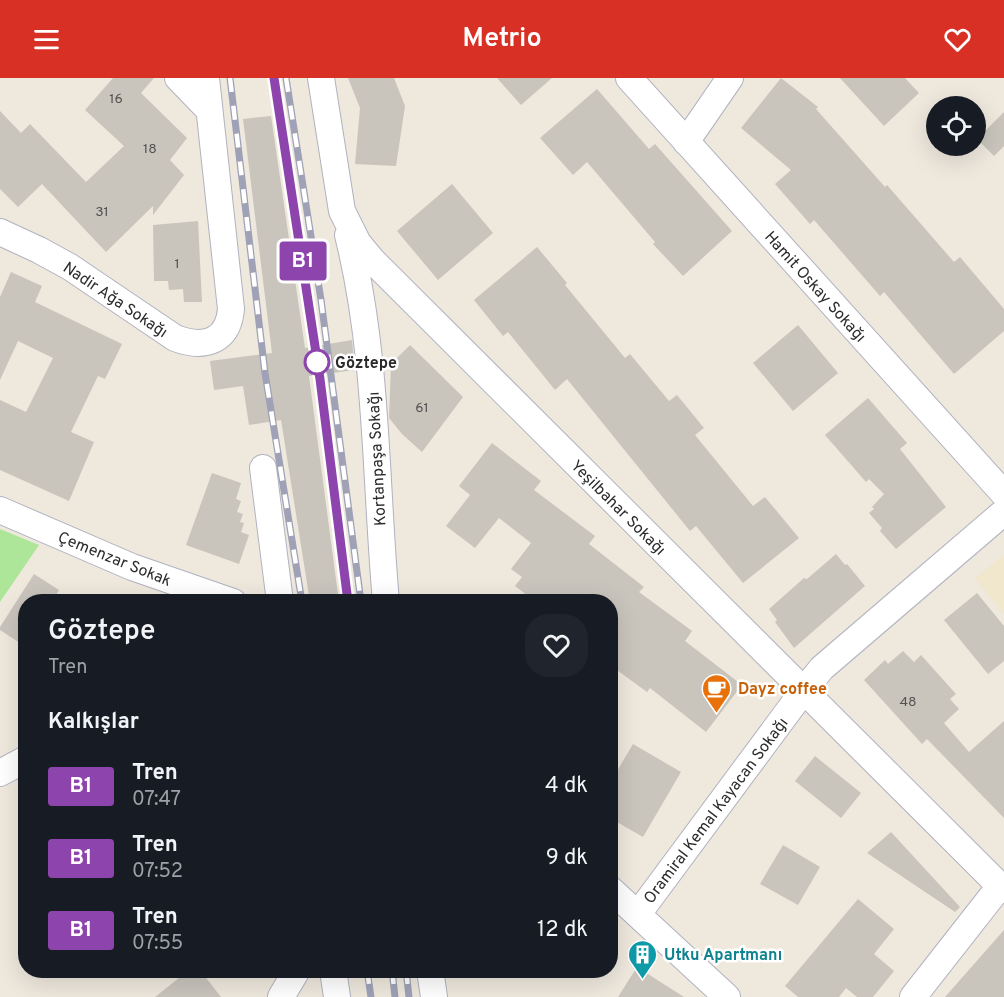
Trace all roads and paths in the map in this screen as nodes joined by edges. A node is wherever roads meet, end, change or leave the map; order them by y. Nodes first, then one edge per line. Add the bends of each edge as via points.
1 (178, 78) edge
2 (206, 78) edge
3 (321, 78) edge
4 (629, 78) edge
5 (730, 78) edge
6 (209, 110) junction
7 (686, 142) junction
8 (342, 211) junction
9 (0, 232) edge
10 (263, 468) dead end
11 (1004, 494) edge
12 (0, 510) edge
13 (1004, 512) edge
14 (210, 594) edge
15 (279, 594) edge
16 (385, 594) edge
17 (804, 690) junction
18 (18, 763) edge
19 (0, 773) edge
20 (1002, 888) edge
21 (618, 896) edge
22 (638, 914) junction
23 (292, 978) edge
24 (334, 978) edge
25 (431, 978) edge
26 (281, 997) edge
27 (337, 997) edge
28 (434, 997) edge
29 (727, 997) edge
30 (914, 997) edge

1 - 6 street
2 - 6 street
3 - 8 street, Yeşilbahar Sokağı
4 - 7 street, Hamit Oskay Sokağı
5 - 7 street
6 - 9 street, Nadir Ağa Sokağı via 231,309 223,333 214,340 194,343 175,338 70,267
7 - 11 street, Hamit Oskay Sokağı
8 - 16 street, Kortanpaşa Sokağı via 369,344
8 - 17 street, Yeşilbahar Sokağı via 358,243 390,280
10 - 15 street
12 - 14 street, Çemenzar Sokak via 143,571
13 - 17 street, Oramiral Kemal Kayacan Sokağı via 834,657
17 - 20 street, Yeşilbahar Sokağı
17 - 22 street, Oramiral Kemal Kayacan Sokağı
18 - 19 street
20 - 30 street
21 - 22 street
22 - 29 street
23 - 26 street
24 - 27 street
25 - 28 street

